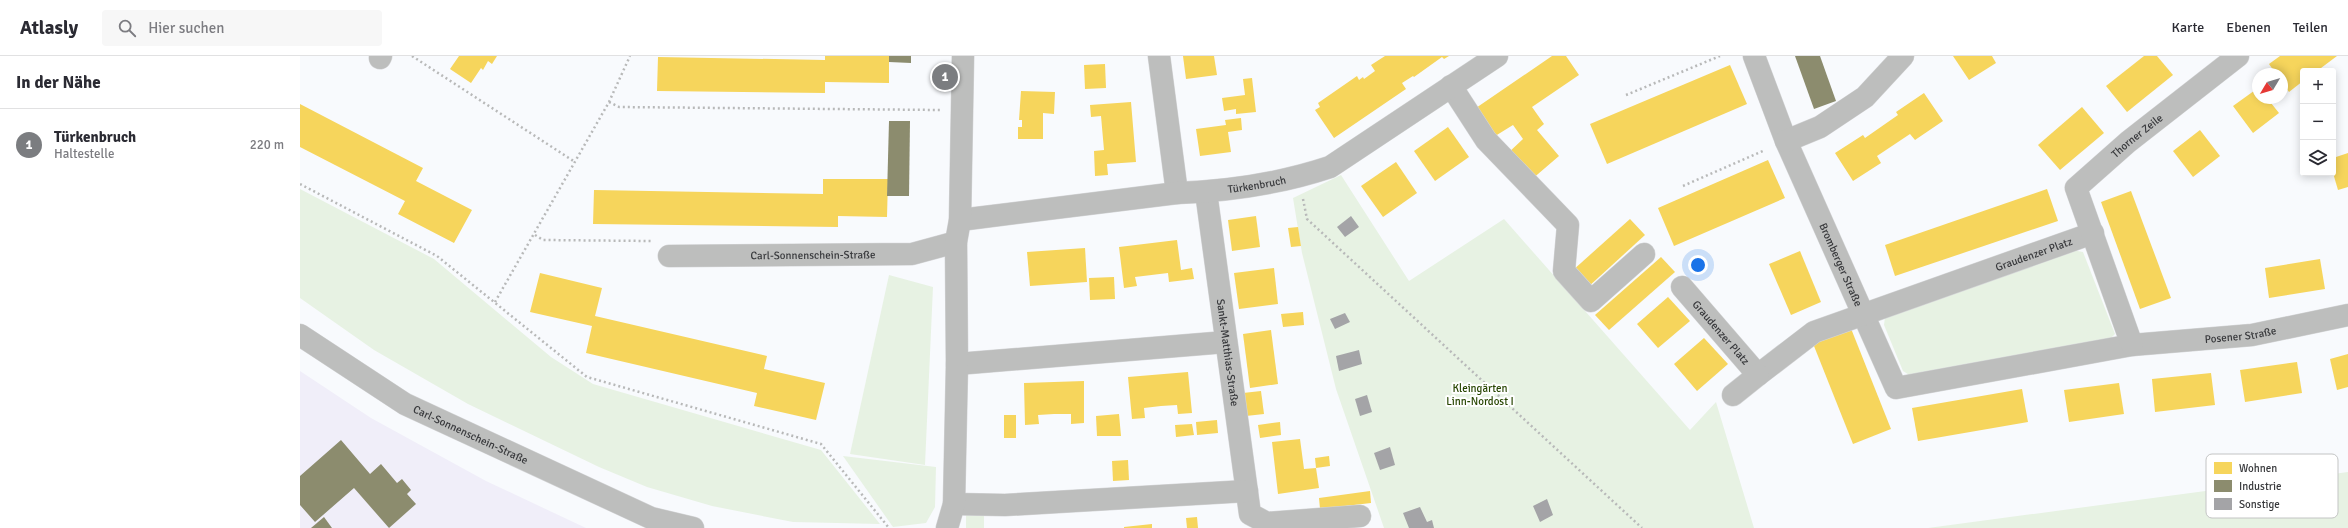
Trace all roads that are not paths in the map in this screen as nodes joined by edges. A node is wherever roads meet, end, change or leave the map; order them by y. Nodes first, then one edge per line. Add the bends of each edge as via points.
1 (963, 56) edge
2 (1159, 56) edge
3 (1497, 56) edge
4 (1754, 56) edge
5 (1903, 56) edge
6 (2238, 56) edge
7 (1451, 86) junction
8 (1786, 141) junction
9 (1206, 192) junction
10 (1178, 193) junction
11 (960, 220) junction
12 (2093, 233) junction
13 (956, 242) junction
14 (1644, 254) dead end
15 (669, 256) road end
16 (1682, 287) dead end
17 (1864, 314) junction
18 (2348, 314) edge
19 (300, 335) edge
20 (1226, 342) junction
21 (2132, 345) junction
22 (957, 364) junction
23 (1758, 375) junction
24 (1733, 395) dead end
25 (1247, 491) junction
26 (954, 504) junction
27 (1360, 516) dead end
28 (651, 523) edge
29 (693, 528) edge
30 (947, 528) edge

1 - 11 street
2 - 10 street
3 - 7 street, Türkenbruch
4 - 8 street, Bromberger Straße
5 - 8 street via 1865,97 1820,127
6 - 12 street, Thorner Zeile via 2128,142 2076,188
7 - 9 street, Türkenbruch via 1330,167 1300,177
7 - 14 street via 1486,140 1568,225 1564,271 1591,301
8 - 17 street, Bromberger Straße
9 - 10 street, Türkenbruch
9 - 20 street, Sankt-Matthias-Straße
10 - 11 street, Türkenbruch
11 - 13 street
12 - 17 street, Graudenzer Platz
12 - 21 street
13 - 15 street, Carl-Sonnenschein-Straße via 912,254
13 - 22 street
16 - 23 street, Graudenzer Platz
17 - 21 street, Bromberger Straße via 1896,388
17 - 23 street, Graudenzer Platz via 1814,332
18 - 21 street, Posener Straße via 2252,335
19 - 28 street, Carl-Sonnenschein-Straße via 406,404
20 - 22 street
20 - 25 street, Sankt-Matthias-Straße
22 - 26 street
23 - 24 street
25 - 26 street via 1006,505
25 - 27 street, Sankt-Matthias-Straße via 1250,514 1267,523
26 - 30 street
28 - 29 street, Carl-Sonnenschein-Straße

